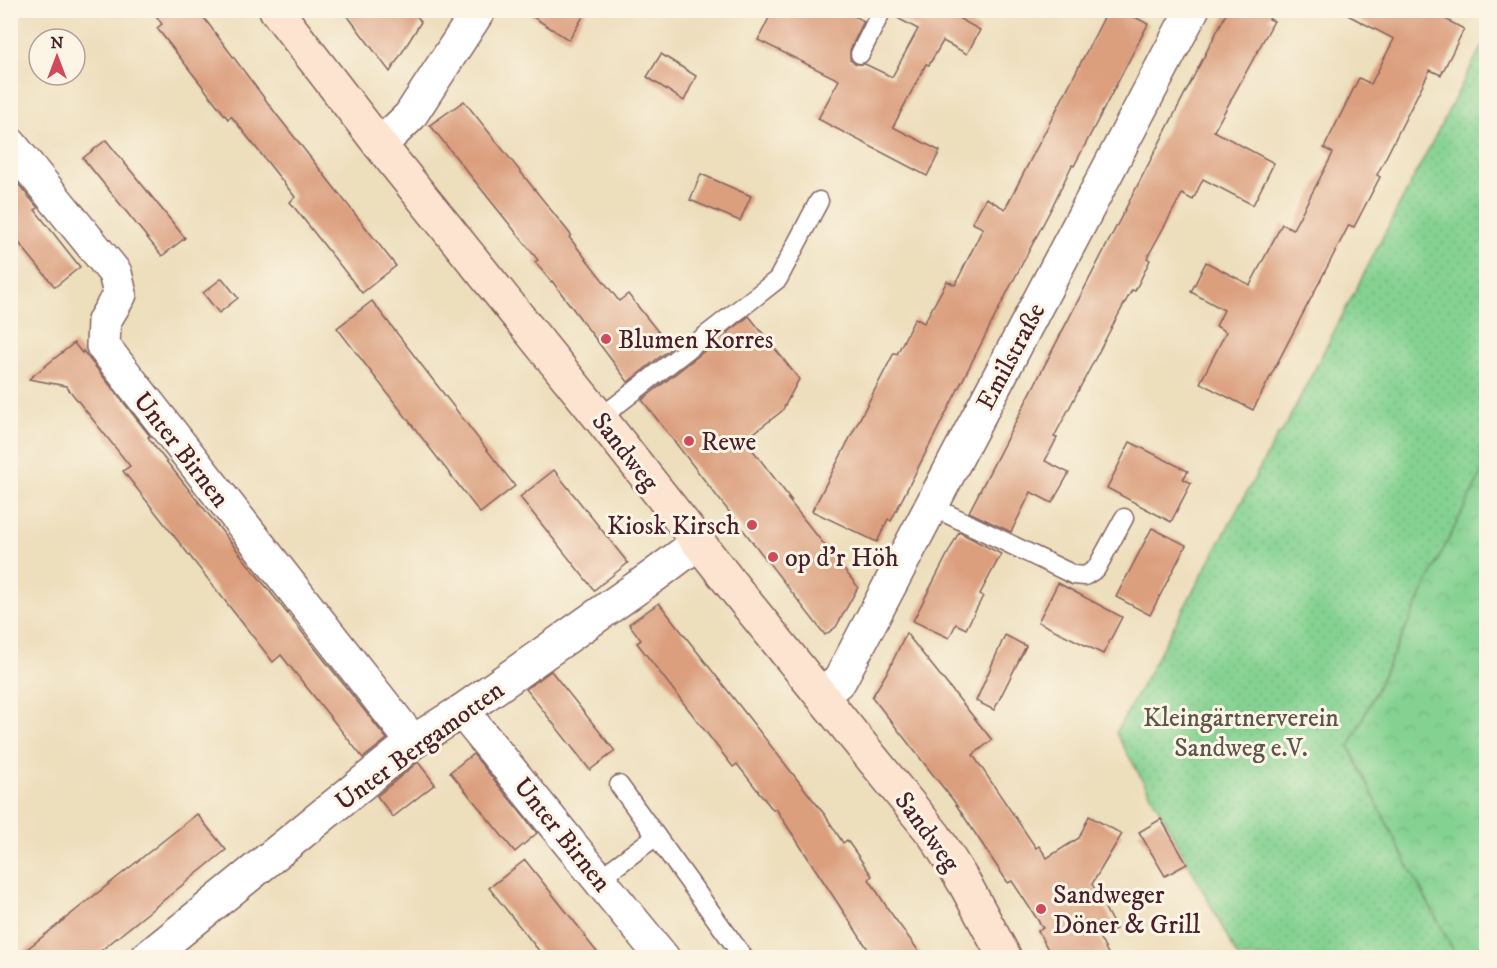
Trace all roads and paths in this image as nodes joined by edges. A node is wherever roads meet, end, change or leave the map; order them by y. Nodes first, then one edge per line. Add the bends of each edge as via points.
1 (276, 10) edge
2 (479, 10) edge
3 (882, 10) edge
4 (1191, 10) edge
5 (860, 54) dead end
6 (10, 144) edge
7 (380, 145) junction
8 (819, 201) dead end
9 (600, 418) junction
10 (931, 506) junction
11 (1124, 518) dead end
12 (699, 542) junction
13 (822, 695) junction
14 (462, 711) junction
15 (413, 742) junction
16 (619, 785) dead end
17 (656, 836) junction
18 (599, 879) junction
19 (147, 957) edge
20 (663, 957) edge
21 (744, 957) edge
22 (1005, 957) edge

1 - 7 street, Sandweg
2 - 7 street via 411,116
3 - 5 lane
4 - 10 street, Emilstraße
6 - 15 street, Unter Birnen via 116,273 120,294 104,321 103,346
7 - 9 street, Sandweg
8 - 9 lane via 778,279
9 - 12 street, Sandweg
10 - 11 lane via 1074,575 1085,576 1096,570
10 - 13 street, Emilstraße via 840,680
12 - 13 street, Sandweg
12 - 14 street, Unter Bergamotten
13 - 22 street, Sandweg via 935,836
14 - 15 street, Unter Bergamotten
14 - 18 street, Unter Birnen
15 - 19 street, Unter Bergamotten
16 - 17 lane
17 - 18 lane
17 - 21 lane
18 - 20 street, Unter Birnen

